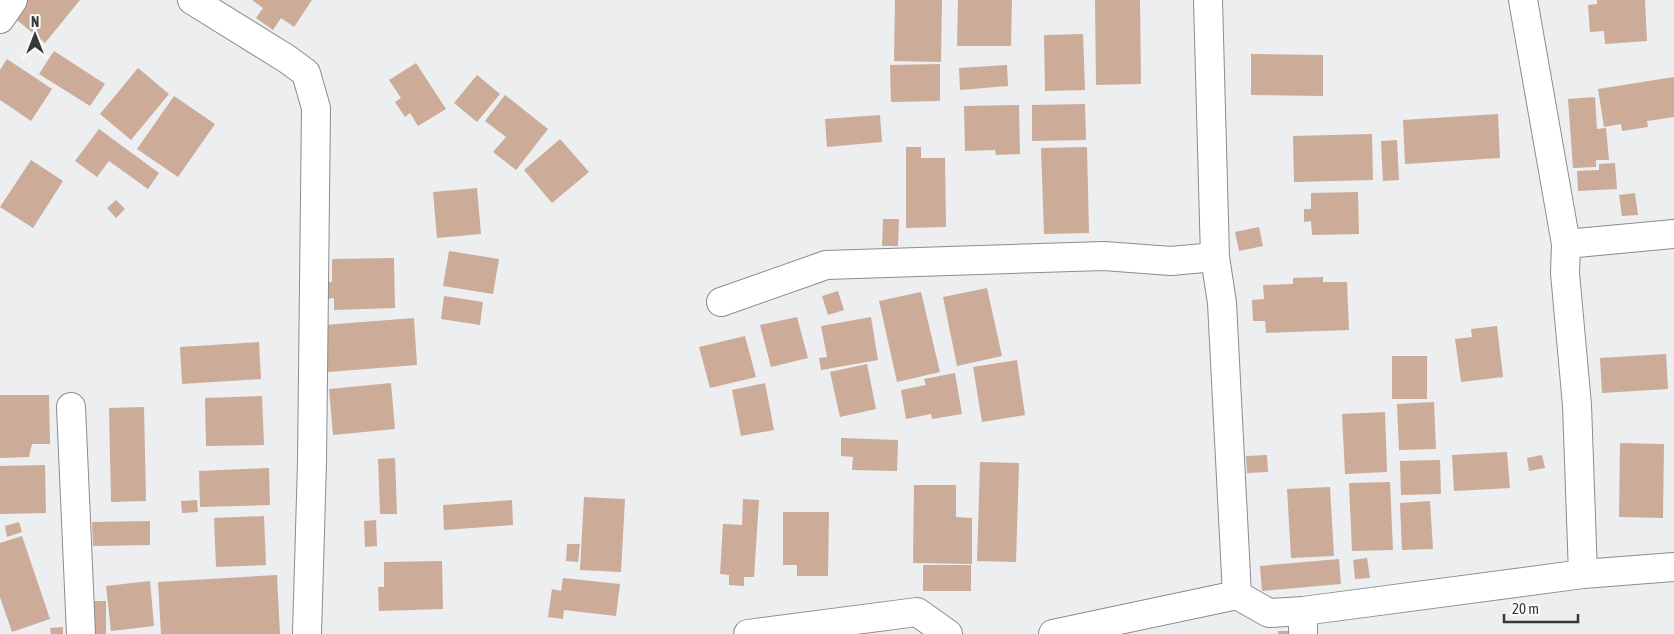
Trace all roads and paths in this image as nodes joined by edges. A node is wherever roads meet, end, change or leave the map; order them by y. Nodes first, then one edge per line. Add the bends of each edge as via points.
1 (13, 0) edge
2 (192, 0) edge
3 (1208, 0) edge
4 (1523, 0) edge
5 (0, 19) edge
6 (1674, 234) edge
7 (1566, 244) junction
8 (1214, 257) junction
9 (721, 302) dead end
10 (71, 407) dead end
11 (1674, 567) edge
12 (1583, 574) junction
13 (1237, 595) junction
14 (1303, 622) edge
15 (81, 634) edge
16 (307, 634) edge
17 (748, 634) edge
18 (948, 634) edge
19 (1053, 634) edge

1 - 5 street
2 - 16 street via 306,73 316,108
3 - 8 street
4 - 7 street
6 - 7 street
7 - 12 street via 1565,273 1577,405
8 - 9 street via 1171,261 1104,256 826,265
8 - 13 street via 1222,303
10 - 15 street
11 - 12 street
12 - 14 street via 1392,598
13 - 14 street via 1269,612
13 - 19 street
17 - 18 street via 917,612

